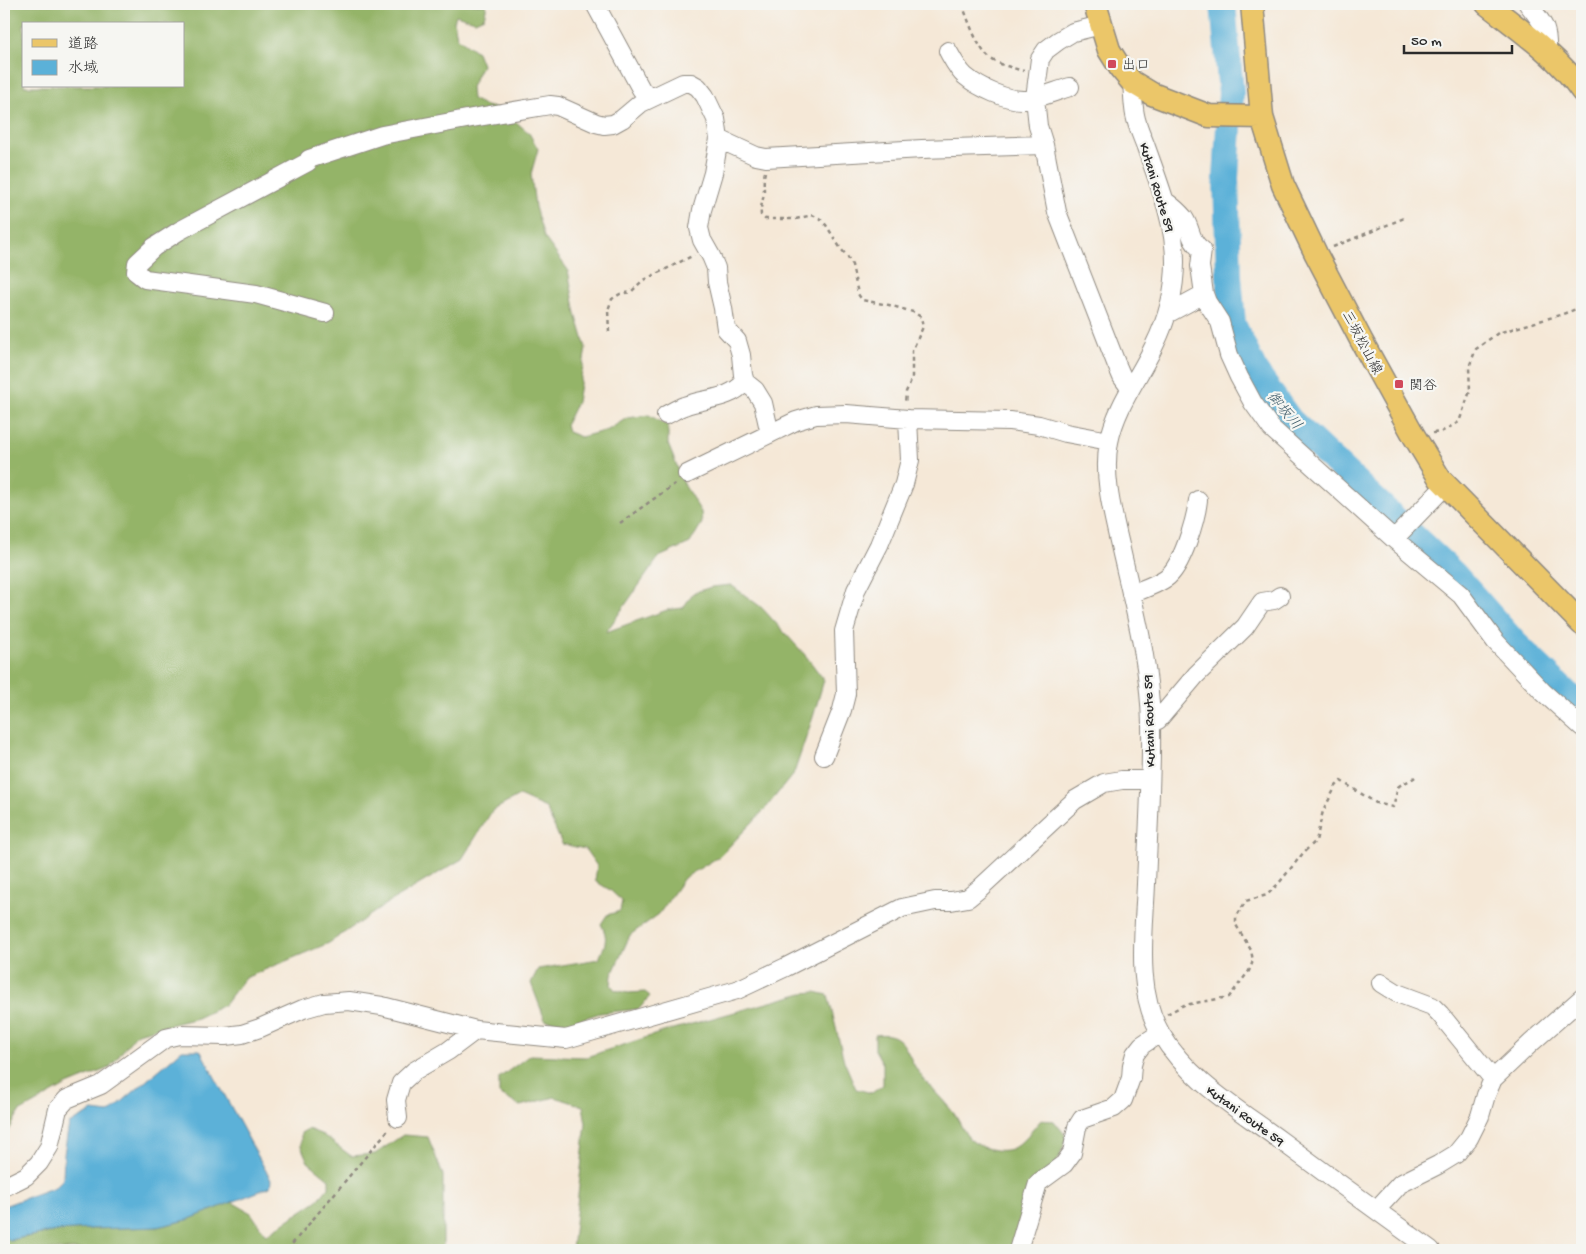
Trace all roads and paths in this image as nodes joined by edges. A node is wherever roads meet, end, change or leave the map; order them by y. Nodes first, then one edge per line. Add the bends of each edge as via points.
1 (595, 4) edge
2 (962, 4) edge
3 (1095, 4) edge
4 (1252, 4) edge
5 (1487, 4) edge
6 (1528, 4) edge
7 (1101, 25) junction
8 (948, 51) dead end
9 (1547, 52) junction
10 (1037, 74) junction
11 (1132, 82) junction
12 (1070, 87) dead end
13 (1582, 91) edge
14 (653, 97) junction
15 (1035, 98) junction
16 (1257, 117) junction
17 (719, 139) junction
18 (1044, 145) junction
19 (766, 158) junction
20 (1165, 201) junction
21 (1407, 217) dead end
22 (707, 248) junction
23 (1316, 254) junction
24 (1204, 294) junction
25 (1582, 306) edge
26 (325, 313) dead end
27 (1168, 314) junction
28 (609, 332) dead end
29 (745, 382) junction
30 (1130, 388) junction
31 (666, 415) dead end
32 (908, 420) junction
33 (770, 434) junction
34 (1414, 436) junction
35 (1109, 441) junction
36 (687, 474) joint
37 (1446, 485) junction
38 (1198, 500) dead end
39 (620, 524) dead end
40 (1395, 537) junction
41 (1131, 594) junction
42 (1280, 596) dead end
43 (1582, 624) edge
44 (1151, 722) junction
45 (1582, 727) edge
46 (824, 756) dead end
47 (1416, 776) dead end
48 (1150, 780) junction
49 (1381, 983) dead end
50 (1582, 998) edge
51 (1158, 1028) junction
52 (476, 1030) junction
53 (1493, 1079) junction
54 (398, 1118) joint
55 (6, 1186) dead end
56 (1376, 1210) junction
57 (286, 1250) edge
58 (1018, 1250) edge
59 (1431, 1250) edge

1 - 14 street via 641,89
2 - 10 path via 987,56
3 - 7 main road
4 - 16 main road, 三坂松山線
5 - 9 main road
6 - 9 street via 1546,28
7 - 10 street via 1073,32 1046,50
7 - 11 main road via 1109,50
8 - 15 street via 964,75 978,85 1017,100
9 - 13 main road
10 - 15 street
11 - 16 main road via 1152,94 1209,116
11 - 20 street, Kutani Route 59 via 1135,116
12 - 15 street
14 - 17 street via 683,84 691,83 698,87 716,119
14 - 26 street via 613,124 596,123 550,105 382,135 309,160 178,231 137,263 136,272 145,279 256,294
15 - 18 street
16 - 23 main road, 三坂松山線
17 - 19 street
17 - 22 street via 700,228
18 - 19 street
18 - 30 street via 1057,212 1116,363
19 - 32 path via 760,215 764,219 796,219 812,215 819,218 852,265 862,300 888,304 922,317 923,327 912,351 912,378 906,392
20 - 24 street via 1185,219 1194,244 1202,250 1200,266
20 - 27 street, Kutani Route 59 via 1174,236 1176,264
21 - 23 path
22 - 28 path via 642,281 631,292 612,299 608,310
22 - 29 street via 716,268 726,329 737,341
23 - 34 main road, 三坂松山線
24 - 27 street
24 - 40 street via 1220,322 1239,377 1271,428
25 - 34 path via 1498,333 1476,350 1469,367 1470,391 1459,422 1441,432
27 - 30 street, Kutani Route 59 via 1154,347
29 - 31 street via 727,394 684,406
29 - 33 street via 763,402
30 - 35 street, Kutani Route 59
32 - 33 street via 846,414 816,415
32 - 35 street via 1010,421
32 - 46 street via 910,460 904,484 848,614 843,645 846,694
33 - 36 street
34 - 37 main road, 三坂松山線
35 - 41 street, Kutani Route 59 via 1108,483
36 - 39 path
37 - 40 street
37 - 43 main road, 三坂松山線
38 - 41 street via 1197,514 1183,554 1174,569 1168,577
40 - 45 street via 1461,595 1495,641 1543,692
41 - 44 street, Kutani Route 59 via 1148,678
42 - 44 street via 1262,602 1245,627 1158,720
44 - 48 street, Kutani Route 59
47 - 51 path via 1411,782 1398,787 1393,807 1376,803 1341,781 1323,811 1316,841 1267,895 1246,901 1236,917 1236,926 1251,950 1253,961 1232,995 1174,1009
48 - 51 street, Kutani Route 59 via 1143,962 1147,996
48 - 52 street via 1104,783 1075,800 968,898 902,908 737,990 566,1039
49 - 53 street via 1397,993 1432,1006
50 - 53 street
51 - 56 street, Kutani Route 59 via 1176,1055 1201,1082
51 - 58 street via 1135,1054 1123,1100 1114,1108 1082,1119 1077,1127 1072,1153 1064,1164 1038,1183
52 - 54 street via 414,1071 401,1084 396,1100
52 - 55 street via 432,1017 349,1002 324,1003 302,1009 242,1034 166,1038 101,1085 66,1098 58,1109 49,1147 39,1163 26,1176
53 - 56 street via 1480,1116 1456,1154 1400,1184
54 - 57 path
56 - 59 street, Kutani Route 59

